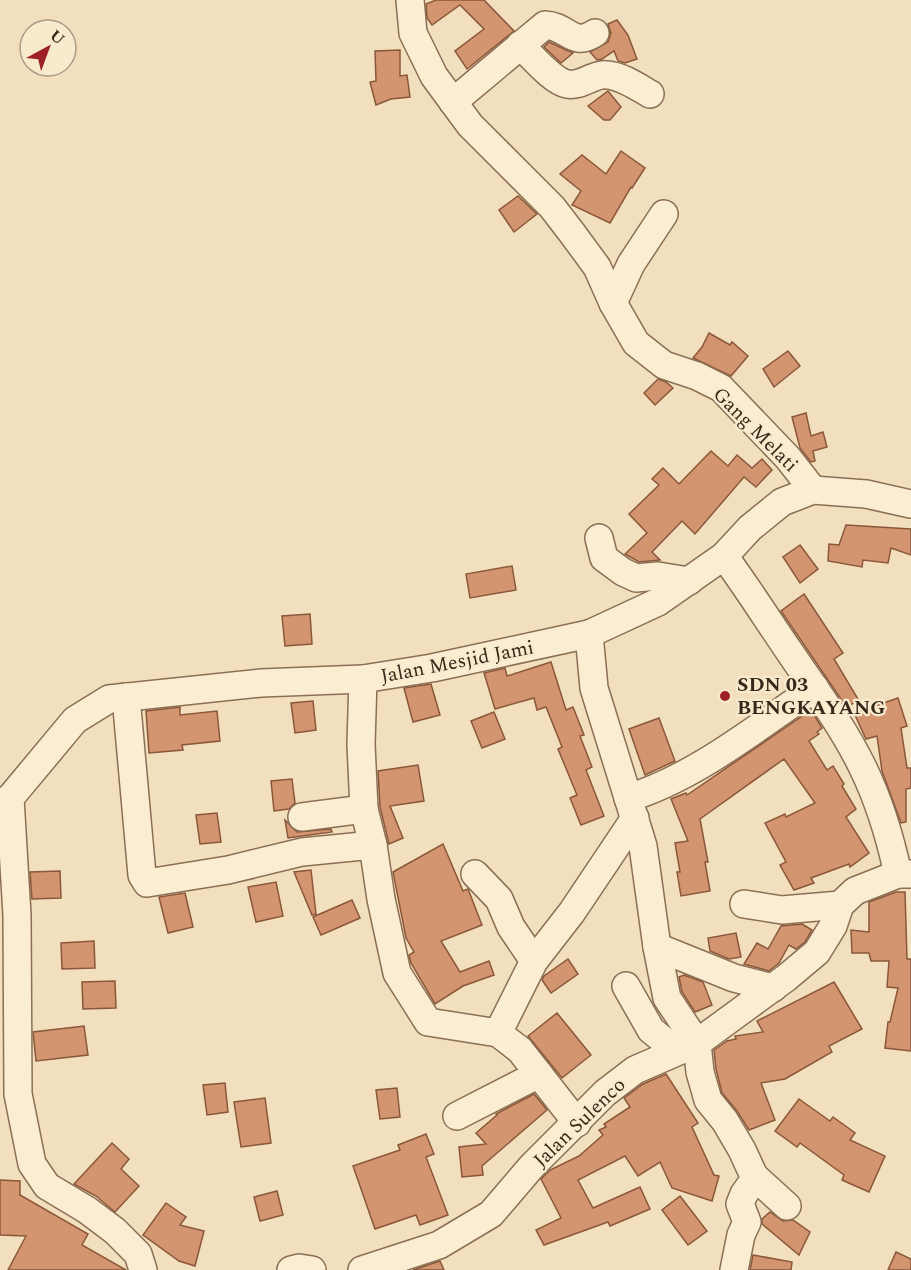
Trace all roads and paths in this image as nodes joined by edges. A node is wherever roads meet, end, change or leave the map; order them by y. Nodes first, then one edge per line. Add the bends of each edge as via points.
1 (410, 0) edge
2 (595, 33) dead end
3 (520, 45) junction
4 (650, 94) dead end
5 (453, 102) junction
6 (664, 214) dead end
7 (613, 303) junction
8 (813, 490) junction
9 (911, 504) edge
10 (599, 538) dead end
11 (724, 556) junction
12 (689, 581) junction
13 (589, 634) junction
14 (363, 679) junction
15 (815, 688) junction
16 (126, 697) junction
17 (5, 801) edge
18 (631, 808) junction
19 (364, 809) junction
20 (302, 817) dead end
21 (373, 845) junction
22 (476, 874) dead end
23 (904, 874) edge
24 (744, 904) dead end
25 (840, 905) junction
26 (657, 947) junction
27 (534, 961) junction
28 (626, 986) dead end
29 (773, 988) junction
30 (498, 1033) junction
31 (689, 1047) junction
32 (539, 1074) junction
33 (458, 1116) dead end
34 (577, 1123) junction
35 (754, 1176) junction
36 (787, 1206) dead end
37 (143, 1270) edge
38 (291, 1270) edge
39 (312, 1270) edge
40 (362, 1270) edge
41 (734, 1270) edge

1 - 5 street, Gang Melati via 413,33 434,76
2 - 3 street via 587,38 573,38 556,26 545,25
3 - 4 street via 565,84 606,75
3 - 5 street
5 - 7 street, Gang Melati via 470,125 566,224 597,267
6 - 7 street via 631,264
7 - 8 street, Gang Melati via 636,343 664,365 721,388
8 - 9 street, Jalan Mesjid Jami via 866,494
8 - 11 street, Jalan Mesjid Jami via 782,502
10 - 12 street via 604,558 636,578 658,576
11 - 12 street, Jalan Mesjid Jami
11 - 15 street
12 - 13 street, Jalan Mesjid Jami via 658,602
13 - 14 street, Jalan Mesjid Jami
13 - 18 street via 594,688
14 - 16 street, Jalan Mesjid Jami via 261,683
14 - 19 street
15 - 18 street
15 - 23 street via 862,765
16 - 17 street, Jalan Mesjid Jami via 109,699 75,720
16 - 21 street via 142,875 147,883 228,870 302,852
17 - 37 street via 17,915 18,1094 32,1164 47,1186 116,1231 138,1254
18 - 26 street via 643,846
18 - 27 street via 572,912
19 - 20 street
19 - 21 street
21 - 30 street via 397,973 428,1022
22 - 27 street via 499,899 511,927
23 - 25 street via 855,891
24 - 25 street via 782,910
25 - 29 street, Jalan Sulenco via 817,952
26 - 29 street via 734,978
26 - 31 street via 667,998
27 - 30 street
28 - 31 street via 651,1030 662,1039
29 - 31 street, Jalan Sulenco
30 - 32 street via 520,1050
31 - 34 street, Jalan Sulenco via 635,1070 605,1093
31 - 35 street via 708,1100 742,1150
32 - 33 street
32 - 34 street
34 - 40 street, Jalan Sulenco via 532,1166 491,1214 439,1245
35 - 36 street
35 - 41 street via 740,1204 747,1222
38 - 39 street

